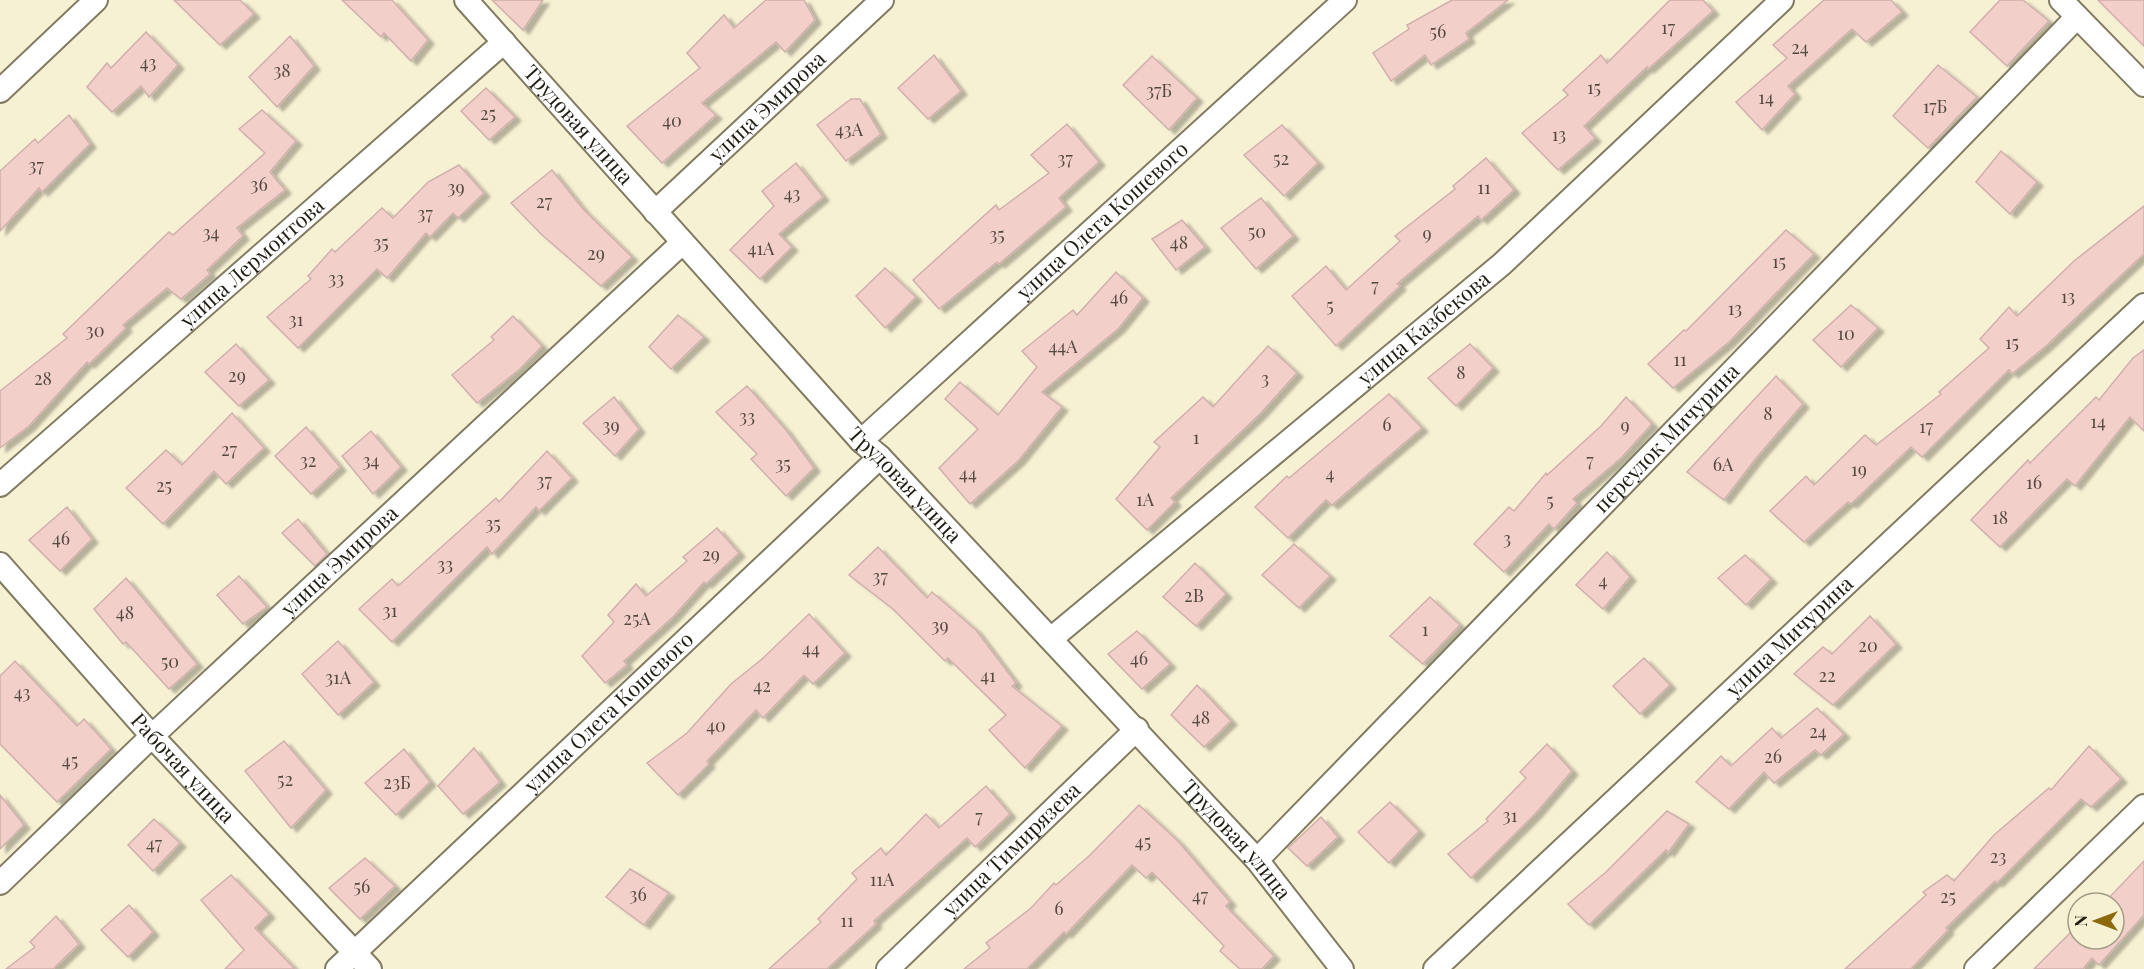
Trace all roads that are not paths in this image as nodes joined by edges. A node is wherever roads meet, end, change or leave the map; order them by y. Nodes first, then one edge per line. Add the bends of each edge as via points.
1 (96, 0) edge
2 (466, 0) edge
3 (882, 0) edge
4 (1345, 0) edge
5 (1782, 0) edge
6 (2061, 0) edge
7 (2077, 17) junction
8 (504, 42) junction
9 (2144, 85) edge
10 (0, 91) edge
11 (655, 212) junction
12 (682, 243) junction
13 (2144, 305) edge
14 (861, 441) junction
15 (880, 457) junction
16 (0, 485) edge
17 (0, 564) edge
18 (1052, 638) junction
19 (1137, 729) junction
20 (152, 736) junction
21 (2144, 806) edge
22 (1257, 860) junction
23 (0, 883) edge
24 (354, 952) junction
25 (337, 969) edge
26 (370, 969) edge
27 (888, 969) edge
28 (1342, 969) edge
29 (1435, 969) edge
30 (1976, 969) edge

1 - 10 street
2 - 8 street, Трудовая улица
3 - 11 street, улица Эмирова
4 - 14 street, улица Олега Кошевого
5 - 18 street, улица Казбекова via 1502,264
6 - 7 street
7 - 9 street
7 - 22 street, переулок Мичурина
8 - 11 street, Трудовая улица
8 - 16 street, улица Лермонтова
11 - 12 street, Трудовая улица
12 - 14 street, Трудовая улица
12 - 20 street, улица Эмирова
13 - 29 street, улица Мичурина
14 - 15 street, Трудовая улица
15 - 18 street, Трудовая улица
15 - 24 street, улица Олега Кошевого
17 - 20 street, Рабочая улица
18 - 19 street, Трудовая улица
19 - 22 street, Трудовая улица
19 - 27 street, улица Тимирязева
20 - 23 street, улица Эмирова
20 - 24 street, Рабочая улица
21 - 30 street
22 - 28 street, Трудовая улица
24 - 25 street, улица Олега Кошевого
24 - 26 street, Рабочая улица

